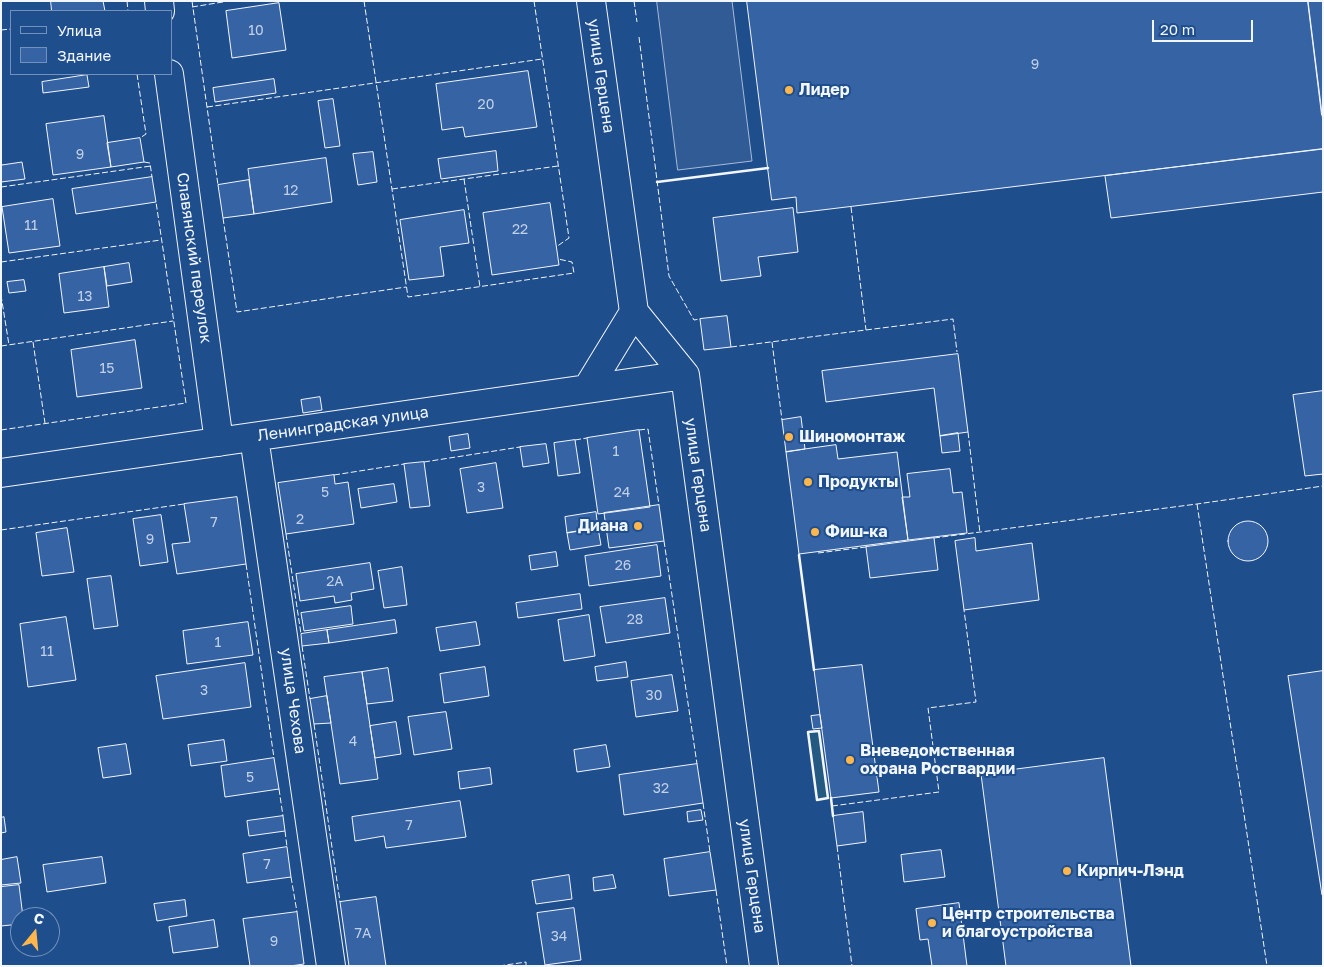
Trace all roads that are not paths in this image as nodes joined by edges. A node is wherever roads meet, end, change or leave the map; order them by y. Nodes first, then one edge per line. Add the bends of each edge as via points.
1 (591, 1) edge
2 (168, 75) edge
3 (634, 312) junction
4 (685, 375) junction
5 (587, 389) junction
6 (254, 437) junction
7 (219, 442) junction
8 (1, 473) edge
9 (331, 966) edge
10 (764, 966) edge

1 - 3 street, улица Герцена
2 - 7 street, Славянский переулок
3 - 4 street
3 - 5 street
4 - 5 street, Ленинградская улица
4 - 10 street, улица Герцена
5 - 6 street, Ленинградская улица
6 - 7 street, Ленинградская улица
6 - 9 street, улица Чехова
7 - 8 street, Ленинградская улица

